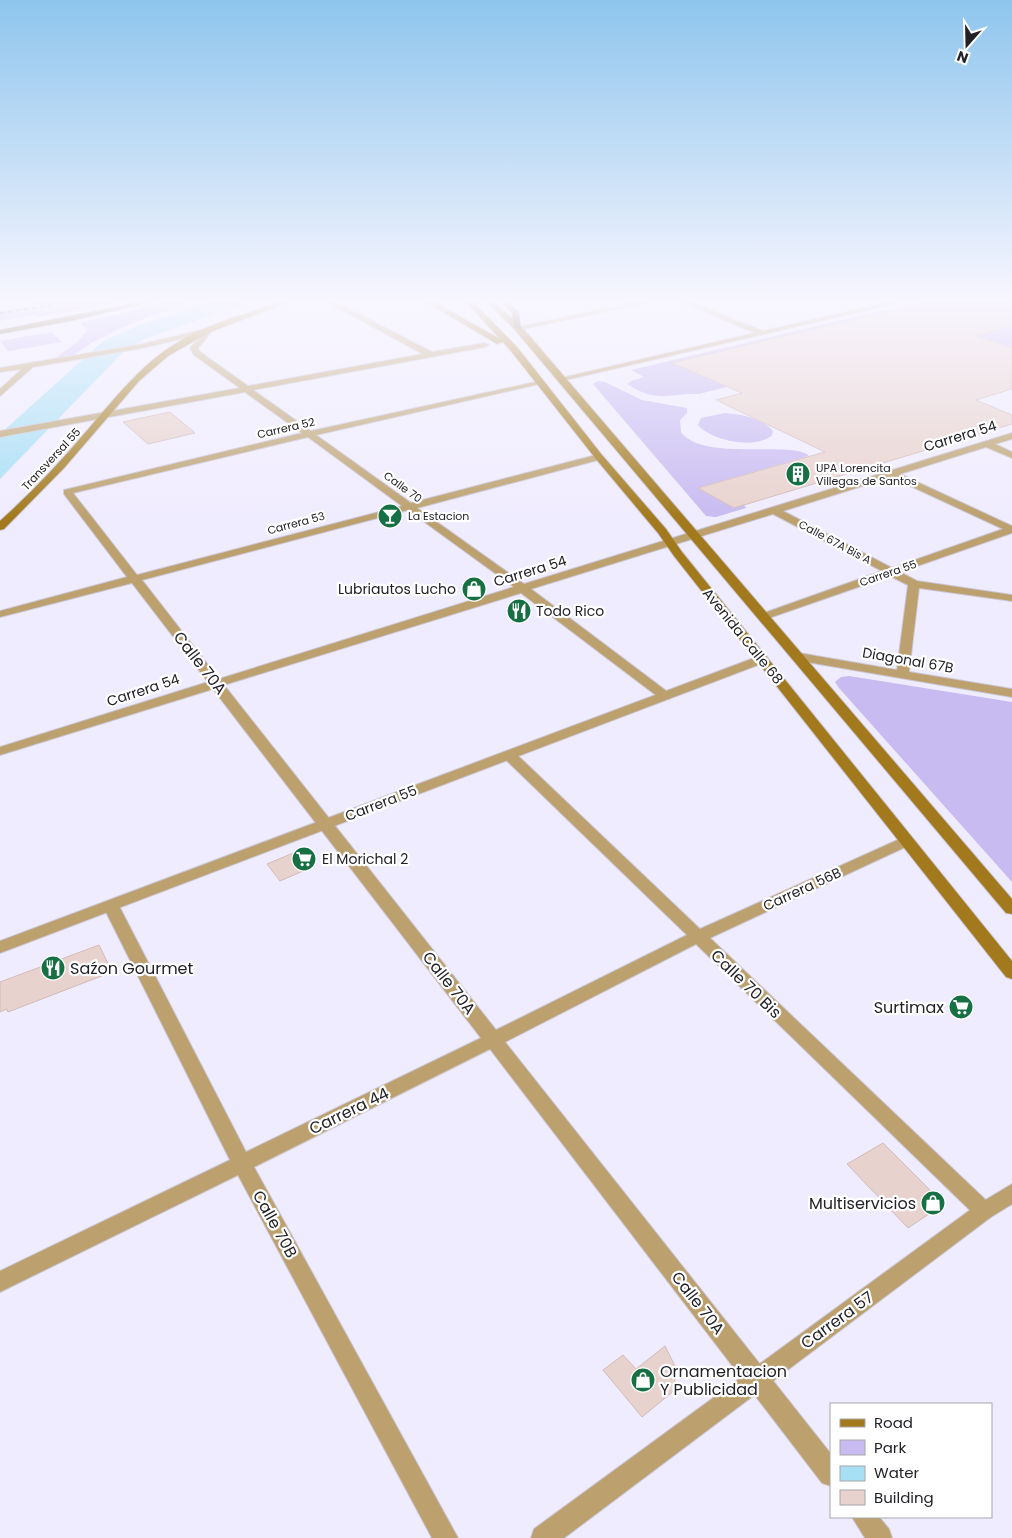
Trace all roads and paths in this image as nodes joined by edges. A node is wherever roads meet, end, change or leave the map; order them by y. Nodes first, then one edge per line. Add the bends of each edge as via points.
1 (20, 375) edge
2 (143, 375) edge
3 (228, 375) edge
4 (320, 375) edge
5 (534, 375) edge
6 (557, 375) edge
7 (579, 375) edge
8 (561, 379) junction
9 (540, 383) junction
10 (246, 388) junction
11 (0, 394) edge
12 (106, 414) junction
13 (0, 434) edge
14 (310, 434) junction
15 (1012, 436) edge
16 (986, 444) junction
17 (1012, 455) edge
18 (599, 457) junction
19 (891, 474) junction
20 (67, 492) joint
21 (409, 507) junction
22 (774, 510) junction
23 (0, 528) edge
24 (1011, 530) edge
25 (695, 535) junction
26 (669, 543) junction
27 (891, 571) junction
28 (135, 579) junction
29 (914, 584) junction
30 (523, 589) junction
31 (1012, 598) edge
32 (0, 614) edge
33 (764, 616) junction
34 (799, 657) junction
35 (762, 659) junction
36 (902, 675) junction
37 (216, 683) junction
38 (1012, 693) edge
39 (665, 696) junction
40 (0, 751) edge
41 (509, 755) junction
42 (326, 824) junction
43 (906, 840) junction
44 (111, 906) junction
45 (1012, 909) edge
46 (697, 937) junction
47 (0, 947) edge
48 (1012, 973) edge
49 (493, 1040) junction
50 (242, 1164) junction
51 (1012, 1192) edge
52 (984, 1211) junction
53 (0, 1282) edge
54 (757, 1379) junction
55 (830, 1473) edge
56 (865, 1518) edge
57 (446, 1538) edge
58 (543, 1538) edge
59 (880, 1538) edge

1 - 11 street
2 - 12 main road, Transversal 55
3 - 10 street, Calle 70
4 - 10 street
5 - 9 main road, Avenida Calle 68
6 - 8 main road, Avenida Calle 68
7 - 8 street
8 - 25 main road, Avenida Calle 68
9 - 14 street, Carrera 52
9 - 18 main road, Avenida Calle 68
10 - 12 street
10 - 14 street, Calle 70
12 - 13 street
12 - 23 main road, Transversal 55
14 - 20 street, Carrera 52
14 - 21 street, Calle 70
15 - 16 street, Carrera 54
16 - 17 street
16 - 19 street, Carrera 54
18 - 21 street, Carrera 53
18 - 26 main road, Avenida Calle 68
19 - 22 street, Carrera 54
19 - 24 street
20 - 28 street, Calle 70A
21 - 28 street, Carrera 53
21 - 30 street, Calle 70
22 - 25 street, Carrera 54
22 - 27 street, Calle 67A Bis A
24 - 27 street, Carrera 55
25 - 26 street, Carrera 54
25 - 33 main road, Avenida Calle 68
26 - 30 street, Carrera 54
26 - 35 main road, Avenida Calle 68
27 - 29 street, Calle 67A Bis A
27 - 33 street, Carrera 55
28 - 32 street, Carrera 53
28 - 37 street, Calle 70A
29 - 31 street, Calle 67A Bis A
29 - 36 street
30 - 37 street, Carrera 54
30 - 39 street, Calle 70
33 - 34 main road, Avenida Calle 68
34 - 36 street, Diagonal 67B
34 - 45 main road, Avenida Calle 68
35 - 39 street, Carrera 55
35 - 43 main road, Avenida Calle 68
36 - 38 street, Diagonal 67B
37 - 40 street, Carrera 54
37 - 42 street, Calle 70A
39 - 41 street, Carrera 55
41 - 42 street, Carrera 55
41 - 46 street, Calle 70 Bis
42 - 44 street, Carrera 55
42 - 49 street, Calle 70A
43 - 46 street, Carrera 56B
43 - 48 main road, Avenida Calle 68
44 - 47 street, Carrera 55
44 - 50 street, Calle 70B
46 - 49 street, Carrera 44
46 - 52 street, Calle 70 Bis
49 - 50 street, Carrera 44
49 - 54 street, Calle 70A
50 - 53 street, Carrera 44
50 - 57 street, Calle 70B
51 - 52 street, Carrera 57
52 - 54 street, Carrera 57
54 - 55 street, Calle 70A
54 - 58 street, Carrera 57
56 - 59 street

